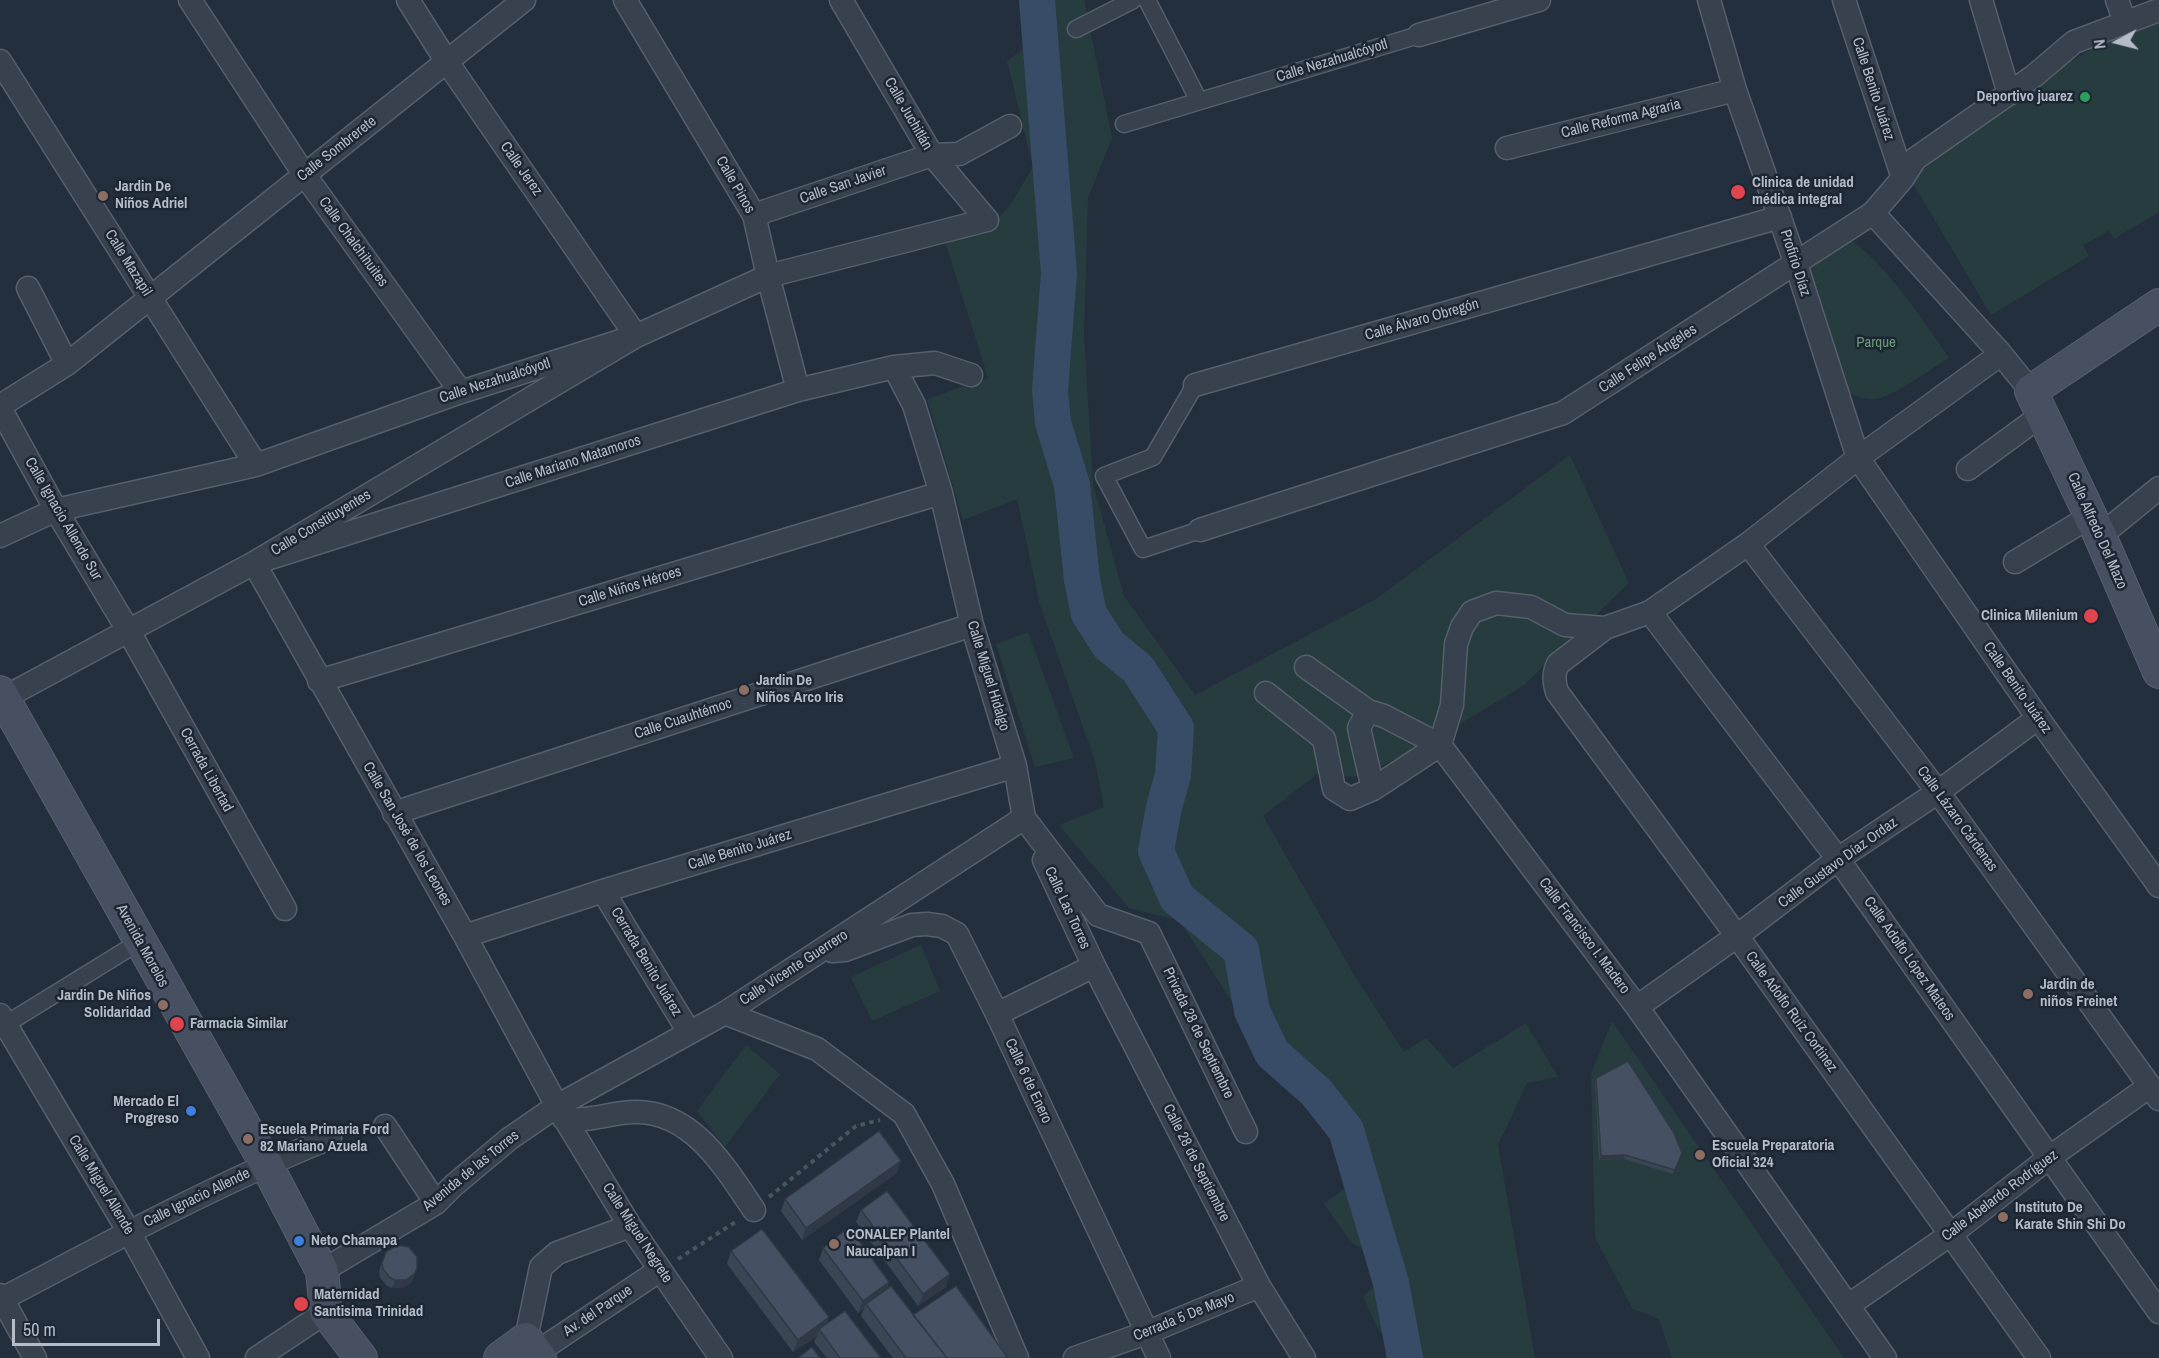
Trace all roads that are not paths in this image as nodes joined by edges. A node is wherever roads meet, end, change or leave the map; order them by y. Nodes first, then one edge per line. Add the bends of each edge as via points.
1 (190, 0) edge
2 (408, 0) edge
3 (524, 0) edge
4 (625, 0) edge
5 (842, 0) edge
6 (1133, 0) edge
7 (1147, 0) edge
8 (1539, 0) edge
9 (1709, 0) edge
10 (1844, 0) edge
11 (1981, 0) edge
12 (2117, 0) edge
13 (2159, 10) edge
14 (2125, 22) junction
15 (1076, 29) dead end
16 (1419, 35) joint
17 (0, 61) edge
18 (447, 62) junction
19 (1735, 90) junction
20 (2009, 94) junction
21 (1198, 101) junction
22 (1124, 124) dead end
23 (1010, 126) dead end
24 (1507, 148) dead end
25 (958, 154) junction
26 (932, 155) junction
27 (304, 174) junction
28 (1903, 178) junction
29 (1873, 213) junction
30 (754, 215) junction
31 (1780, 217) junction
32 (987, 220) junction
33 (1796, 264) junction
34 (768, 276) junction
35 (28, 288) dead end
36 (151, 299) junction
37 (2159, 305) edge
38 (636, 336) junction
39 (2001, 354) junction
40 (68, 364) junction
41 (894, 367) junction
42 (970, 375) dead end
43 (1194, 385) joint
44 (798, 390) junction
45 (461, 392) junction
46 (2037, 403) junction
47 (0, 407) edge
48 (1858, 458) junction
49 (256, 465) junction
50 (1968, 469) dead end
51 (1104, 476) joint
52 (2159, 488) edge
53 (941, 494) junction
54 (56, 510) junction
55 (2096, 526) junction
56 (1200, 530) joint
57 (0, 536) edge
58 (1748, 544) junction
59 (2015, 562) dead end
60 (254, 563) junction
61 (1650, 612) junction
62 (972, 625) junction
63 (1605, 628) junction
64 (128, 630) junction
65 (2156, 655) edge
66 (1306, 667) dead end
67 (319, 681) junction
68 (1266, 693) dead end
69 (1, 697) edge
70 (1368, 711) junction
71 (2038, 718) junction
72 (1440, 745) junction
73 (1015, 766) junction
74 (1373, 789) junction
75 (1938, 792) junction
76 (394, 813) junction
77 (1024, 818) junction
78 (1838, 860) junction
79 (2159, 886) edge
80 (603, 891) junction
81 (285, 909) dead end
82 (1149, 933) joint
83 (465, 936) junction
84 (1737, 936) junction
85 (139, 942) junction
86 (820, 952) junction
87 (1094, 966) junction
88 (1637, 1007) junction
89 (725, 1013) junction
90 (997, 1014) junction
91 (2, 1023) edge
92 (689, 1032) junction
93 (2155, 1093) edge
94 (560, 1112) junction
95 (386, 1126) dead end
96 (1246, 1132) dead end
97 (330, 1138) dead end
98 (2050, 1157) junction
99 (266, 1164) junction
100 (436, 1203) junction
101 (754, 1210) dead end
102 (630, 1226) junction
103 (129, 1232) junction
104 (1951, 1234) junction
105 (660, 1270) junction
106 (322, 1271) junction
107 (1259, 1286) junction
108 (1, 1298) edge
109 (1849, 1305) junction
110 (326, 1312) junction
111 (2159, 1312) edge
112 (1146, 1333) junction
113 (534, 1350) edge
114 (35, 1358) edge
115 (198, 1358) edge
116 (257, 1358) edge
117 (361, 1358) edge
118 (500, 1358) edge
119 (721, 1358) edge
120 (1017, 1358) edge
121 (1075, 1358) edge
122 (1159, 1358) edge
123 (1304, 1358) edge
124 (1885, 1358) edge
125 (2039, 1358) edge

1 - 27 street, Calle Chalchihuites
2 - 18 street, Calle Jerez
3 - 18 street, Calle Sombrerete
4 - 30 street, Calle Pinos
5 - 26 street, Calle Juchitlán
6 - 15 street
7 - 21 street
8 - 16 street, Calle Nezahualcóyotl
9 - 19 street, Profirio Díaz
10 - 28 street, Calle Benito Juárez
11 - 20 street
12 - 14 street
13 - 14 street, Calle Felipe Ángeles
14 - 20 street, Calle Felipe Ángeles via 2074,42
16 - 21 street, Calle Nezahualcóyotl
17 - 36 street, Calle Mazapil
18 - 27 street, Calle Sombrerete
18 - 38 street, Calle Jerez
19 - 24 street, Calle Reforma Agraria
19 - 31 street, Profirio Díaz
20 - 28 street, Calle Felipe Ángeles via 1915,159
21 - 22 street, Calle Nezahualcóyotl
23 - 25 street
25 - 26 street, Calle San Javier
25 - 32 street
26 - 30 street, Calle San Javier
26 - 32 street, Calle Juchitlán
27 - 36 street, Calle Sombrerete
27 - 45 street, Calle Chalchihuites
28 - 29 street, Calle Felipe Ángeles
29 - 33 street, Calle Felipe Ángeles
29 - 39 street
30 - 34 street, Calle Pinos
31 - 33 street, Profirio Díaz
31 - 43 street, Calle Álvaro Obregón
32 - 34 street, Calle Nezahualcóyotl
33 - 48 street, Profirio Díaz
33 - 56 street, Calle Felipe Ángeles via 1563,413
34 - 38 street, Calle Nezahualcóyotl
34 - 44 street, Calle Pinos
35 - 40 street
36 - 40 street, Calle Sombrerete
36 - 49 street, Calle Mazapil
37 - 46 main road
38 - 45 street, Calle Nezahualcóyotl
38 - 60 street, Calle Constituyentes
39 - 46 street
39 - 48 street
40 - 47 street, Calle Sombrerete
41 - 42 street, Calle Mariano Matamoros via 935,363
41 - 44 street, Calle Mariano Matamoros
41 - 53 street, Calle Miguel Hidalgo via 914,405
43 - 51 street, Calle Álvaro Obregón via 1153,458
44 - 60 street, Calle Mariano Matamoros
45 - 49 street, Calle Nezahualcóyotl
46 - 50 street
46 - 55 main road, Calle Alfredo Del Mazo
47 - 54 street, Calle Ignacio Allende Sur
48 - 58 street
48 - 71 street, Calle Benito Juárez
49 - 54 street, Calle Nezahualcóyotl
51 - 56 street, Calle Felipe Ángeles via 1143,549
52 - 55 street
53 - 62 street, Calle Miguel Hidalgo
53 - 67 street, Calle Niños Héroes
54 - 57 street, Calle Nezahualcóyotl
54 - 64 street, Calle Ignacio Allende Sur
55 - 59 street
55 - 65 main road, Calle Alfredo Del Mazo
58 - 61 street
58 - 75 street, Calle Lázaro Cárdenas
60 - 64 street, Calle Constituyentes
60 - 67 street, Calle San José de los Leones
61 - 63 street
61 - 78 street, Calle Adolfo López Mateos
62 - 73 street, Calle Miguel Hidalgo
62 - 76 street, Calle Cuauhtémoc
63 - 72 street via 1565,625 1531,607 1496,603 1472,612 1461,627 1456,644 1452,705
63 - 84 street, Calle Adolfo Ruíz Cortinez via 1558,664 1554,672 1557,692
64 - 69 street, Calle Constituyentes
64 - 81 street, Cerrada Libertad
66 - 70 street
67 - 76 street, Calle San José de los Leones
68 - 74 street via 1324,739 1334,789 1350,799
69 - 85 main road, Avenida Morelos
70 - 72 street
70 - 74 street via 1359,728
71 - 75 street, Calle Gustavo Díaz Ordaz
71 - 79 street, Calle Benito Juárez
72 - 74 street
72 - 88 street, Calle Francisco I. Madero
73 - 77 street, Calle Miguel Hidalgo
73 - 80 street, Calle Benito Juárez
75 - 78 street, Calle Gustavo Díaz Ordaz
75 - 93 street, Calle Lázaro Cárdenas
76 - 83 street, Calle San José de los Leones
77 - 82 street, Calle Miguel Hidalgo via 1098,915
77 - 86 street, Calle Vicente Guerrero
77 - 87 street, Calle Las Torres
78 - 84 street, Calle Gustavo Díaz Ordaz
78 - 98 street, Calle Adolfo López Mateos
80 - 83 street, Calle Benito Juárez
80 - 92 street, Cerrada Benito Juárez
82 - 96 street, Privada 28 de Septiembre
83 - 94 street, Calle San José de los Leones
84 - 88 street, Calle Gustavo Díaz Ordaz
84 - 104 street, Calle Adolfo Ruíz Cortinez
85 - 91 street
85 - 99 main road, Avenida Morelos
86 - 89 street, Calle Vicente Guerrero
86 - 90 street, Calle 6 de Enero via 845,950 912,925 942,926 957,934
87 - 90 street, Calle Las Torres
87 - 107 street, Calle 28 de Septiembre
88 - 109 street, Calle Francisco I. Madero
89 - 92 street, Calle Vicente Guerrero
89 - 120 street via 817,1049 904,1114 943,1184
90 - 112 street, Calle 6 de Enero
91 - 103 street, Calle Miguel Allende
92 - 94 street, Calle Vicente Guerrero
93 - 98 street, Calle Abelardo Rodríguez
94 - 100 street, Avenida de las Torres via 509,1139
94 - 101 street via 591,1119 640,1112 675,1121 713,1152
94 - 102 street, Calle Miguel Negrete
95 - 100 street
97 - 99 street, Calle Ignacio Allende
98 - 104 street, Calle Abelardo Rodríguez
98 - 111 street, Calle Adolfo López Mateos
99 - 103 street, Calle Ignacio Allende
99 - 106 main road, Avenida Morelos
100 - 106 street, Avenida de las Torres
102 - 105 street, Calle Miguel Negrete
102 - 113 street via 557,1253 542,1267
103 - 108 street, Calle Ignacio Allende
103 - 115 street, Calle Miguel Allende
104 - 109 street, Calle Abelardo Rodríguez
104 - 125 street, Calle Adolfo Ruíz Cortinez
105 - 113 street, Av. del Parque
105 - 119 street, Calle Miguel Negrete
106 - 110 main road, Avenida Morelos
107 - 112 street, Cerrada 5 De Mayo
107 - 123 street, Calle 28 de Septiembre
108 - 114 street
109 - 124 street, Calle Francisco I. Madero
110 - 116 street
110 - 117 main road
112 - 121 street, Cerrada 5 De Mayo
112 - 122 street, Calle 6 de Enero
113 - 118 main road

